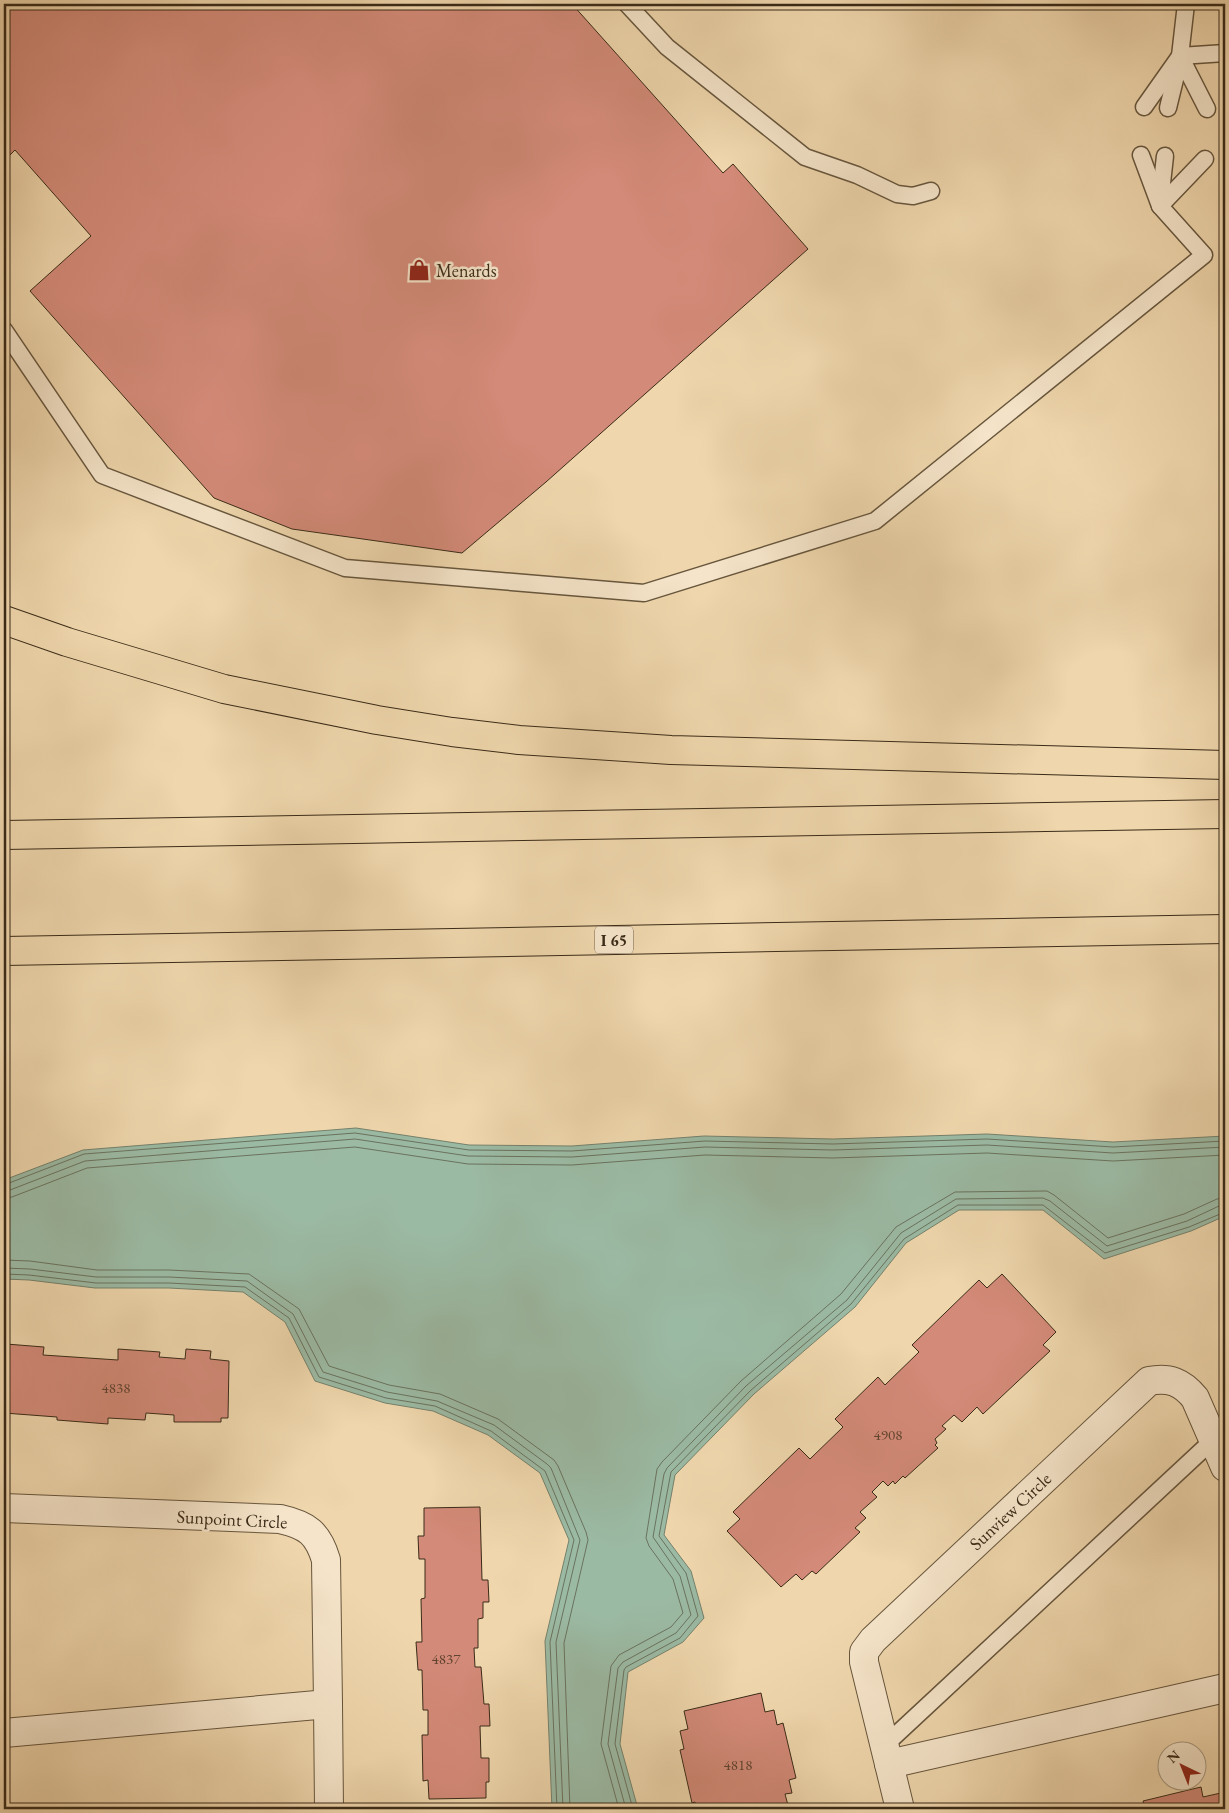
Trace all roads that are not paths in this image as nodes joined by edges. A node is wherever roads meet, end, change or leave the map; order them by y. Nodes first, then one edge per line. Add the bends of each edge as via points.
1 (627, 4) edge
2 (1186, 4) edge
3 (1225, 53) edge
4 (1180, 56) junction
5 (1144, 106) dead end
6 (1168, 108) dead end
7 (1207, 109) dead end
8 (1141, 155) dead end
9 (1165, 156) dead end
10 (1205, 159) dead end
11 (931, 191) dead end
12 (1160, 206) junction
13 (4, 330) edge
14 (4, 620) edge
15 (1225, 765) edge
16 (1225, 814) edge
17 (4, 835) edge
18 (1225, 929) edge
19 (4, 951) edge
20 (1213, 1440) junction
21 (1225, 1467) edge
22 (4, 1508) edge
23 (1225, 1688) edge
24 (328, 1704) junction
25 (4, 1733) edge
26 (886, 1755) junction
27 (329, 1809) edge
28 (900, 1809) edge

1 - 11 lane via 667,47 805,157 857,175 897,194 913,196
2 - 4 lane
3 - 4 lane
4 - 5 lane
4 - 6 lane
4 - 7 lane
8 - 12 lane
9 - 12 lane
10 - 12 lane
12 - 13 lane via 1204,255 875,520 644,593 345,568 102,475
14 - 15 highway via 224,689 376,720 500,738 671,750
16 - 17 highway
18 - 19 highway, I 65
20 - 21 street, Sunview Circle
20 - 26 lane
20 - 26 street, Sunview Circle via 1195,1398 1185,1386 1168,1380 1149,1381 880,1633 864,1652 864,1662
22 - 24 street, Sunpoint Circle via 280,1519 303,1526 319,1542 326,1560
23 - 26 street
24 - 25 street
24 - 27 street, Sunpoint Circle
26 - 28 street, Sunview Circle

